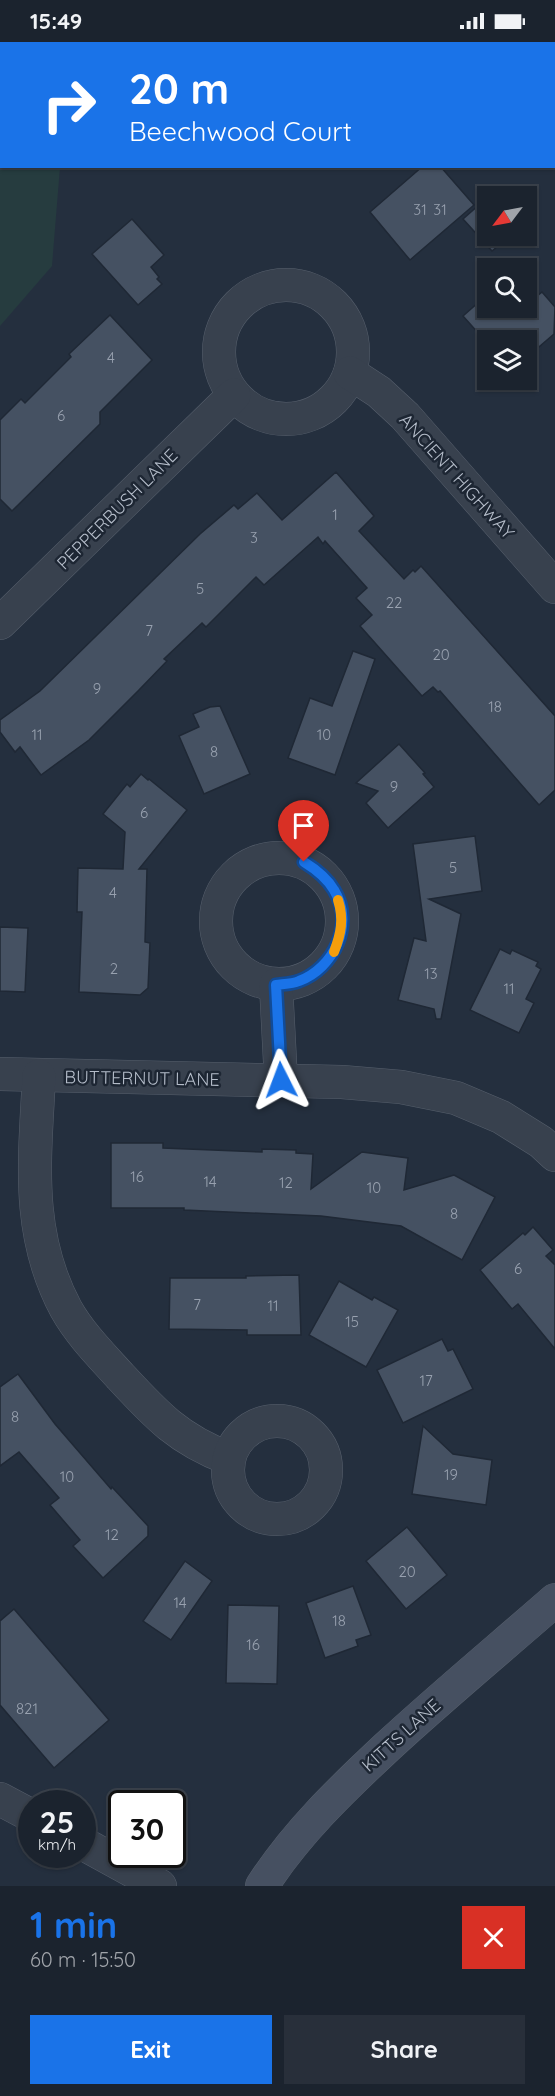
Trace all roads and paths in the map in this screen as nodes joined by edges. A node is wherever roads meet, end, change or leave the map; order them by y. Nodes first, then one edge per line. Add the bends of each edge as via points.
1 (350, 373) junction
2 (234, 395) junction
3 (555, 587) edge
4 (0, 623) edge
5 (276, 985) dead end
6 (0, 1074) edge
7 (39, 1076) junction
8 (281, 1080) junction
9 (555, 1155) edge
10 (228, 1458) dead end
11 (555, 1600) edge
12 (0, 1799) edge
13 (18, 1809) edge
14 (96, 1851) edge
15 (160, 1886) edge
16 (262, 1886) edge

1 - 2 street via 327,406 309,416 289,420 249,409
1 - 2 street via 354,351 350,330 340,312 324,297 305,288 284,285 263,289 244,299 221,334 223,376
1 - 3 street, ANCIENT HIGHWAY via 405,416
2 - 4 street, PEPPERBUSH LANE
5 - 8 street
6 - 7 street, BUTTERNUT LANE
7 - 8 street, BUTTERNUT LANE
7 - 10 street via 36,1215 41,1248 66,1310 155,1415 207,1450
8 - 9 street, BUTTERNUT LANE via 401,1087 456,1098 501,1117
11 - 16 street, KITTS LANE via 354,1778 311,1821
12 - 13 street
14 - 15 street

